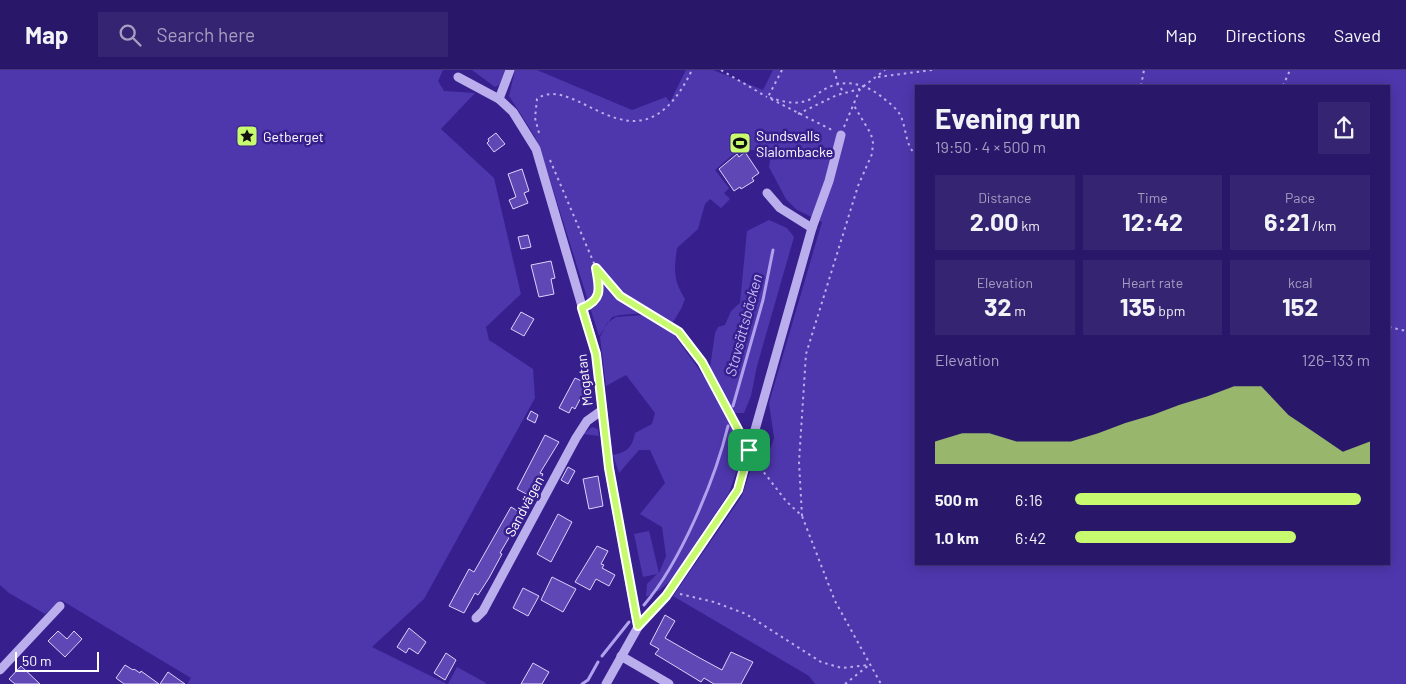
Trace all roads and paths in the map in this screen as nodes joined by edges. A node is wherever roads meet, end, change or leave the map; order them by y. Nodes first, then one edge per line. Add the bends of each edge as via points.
1 (510, 70) edge
2 (692, 70) edge
3 (721, 70) edge
4 (782, 70) edge
5 (834, 70) edge
6 (885, 70) edge
7 (932, 70) edge
8 (1144, 70) edge
9 (1290, 70) edge
10 (458, 77) dead end
11 (878, 77) junction
12 (838, 84) junction
13 (1141, 85) edge
14 (1283, 85) edge
15 (863, 86) junction
16 (860, 89) junction
17 (844, 93) junction
18 (768, 97) junction
19 (499, 99) junction
20 (853, 104) junction
21 (798, 114) junction
22 (539, 134) dead end
23 (841, 135) junction
24 (915, 154) edge
25 (550, 159) dead end
26 (767, 193) dead end
27 (812, 228) junction
28 (596, 268) junction
29 (582, 308) junction
30 (1390, 327) edge
31 (1406, 331) edge
32 (602, 410) junction
33 (749, 450) junction
34 (802, 516) junction
35 (669, 592) junction
36 (60, 606) dead end
37 (476, 618) dead end
38 (638, 626) junction
39 (622, 656) junction
40 (869, 665) junction
41 (0, 670) edge
42 (606, 684) edge
43 (669, 684) edge
44 (845, 684) edge
45 (881, 684) edge

1 - 19 street
2 - 22 path via 676,99 656,114 630,120 614,116 562,91 550,90 537,99 535,118
3 - 18 path
4 - 18 path
5 - 12 path
6 - 11 path
7 - 11 path
8 - 13 path
9 - 14 path
10 - 19 street, Mogatan
11 - 15 path
12 - 15 path via 850,82
12 - 17 path
12 - 18 path via 807,101 786,103
15 - 16 path
15 - 24 path via 880,95 900,114
16 - 17 path
16 - 20 path
17 - 21 path
18 - 21 path
19 - 29 street, Mogatan via 513,112 536,149
20 - 23 path
20 - 34 path via 874,143 806,354 799,462
21 - 23 path
23 - 27 street
25 - 28 path
26 - 27 street via 780,208
27 - 33 street
28 - 29 path via 600,285 598,295 593,304
28 - 33 path via 620,296 679,332 702,362
29 - 32 street, Mogatan via 596,354
30 - 31 path
32 - 37 street, Sandvägen via 587,421 483,611
32 - 38 street, Mogatan via 609,468
33 - 34 path via 786,501
33 - 35 street via 738,490
34 - 40 path via 827,585
35 - 38 street
35 - 40 path via 714,602 746,614 821,662 842,668
36 - 41 street
38 - 39 street
39 - 42 street
39 - 43 street
40 - 44 path
40 - 45 path

